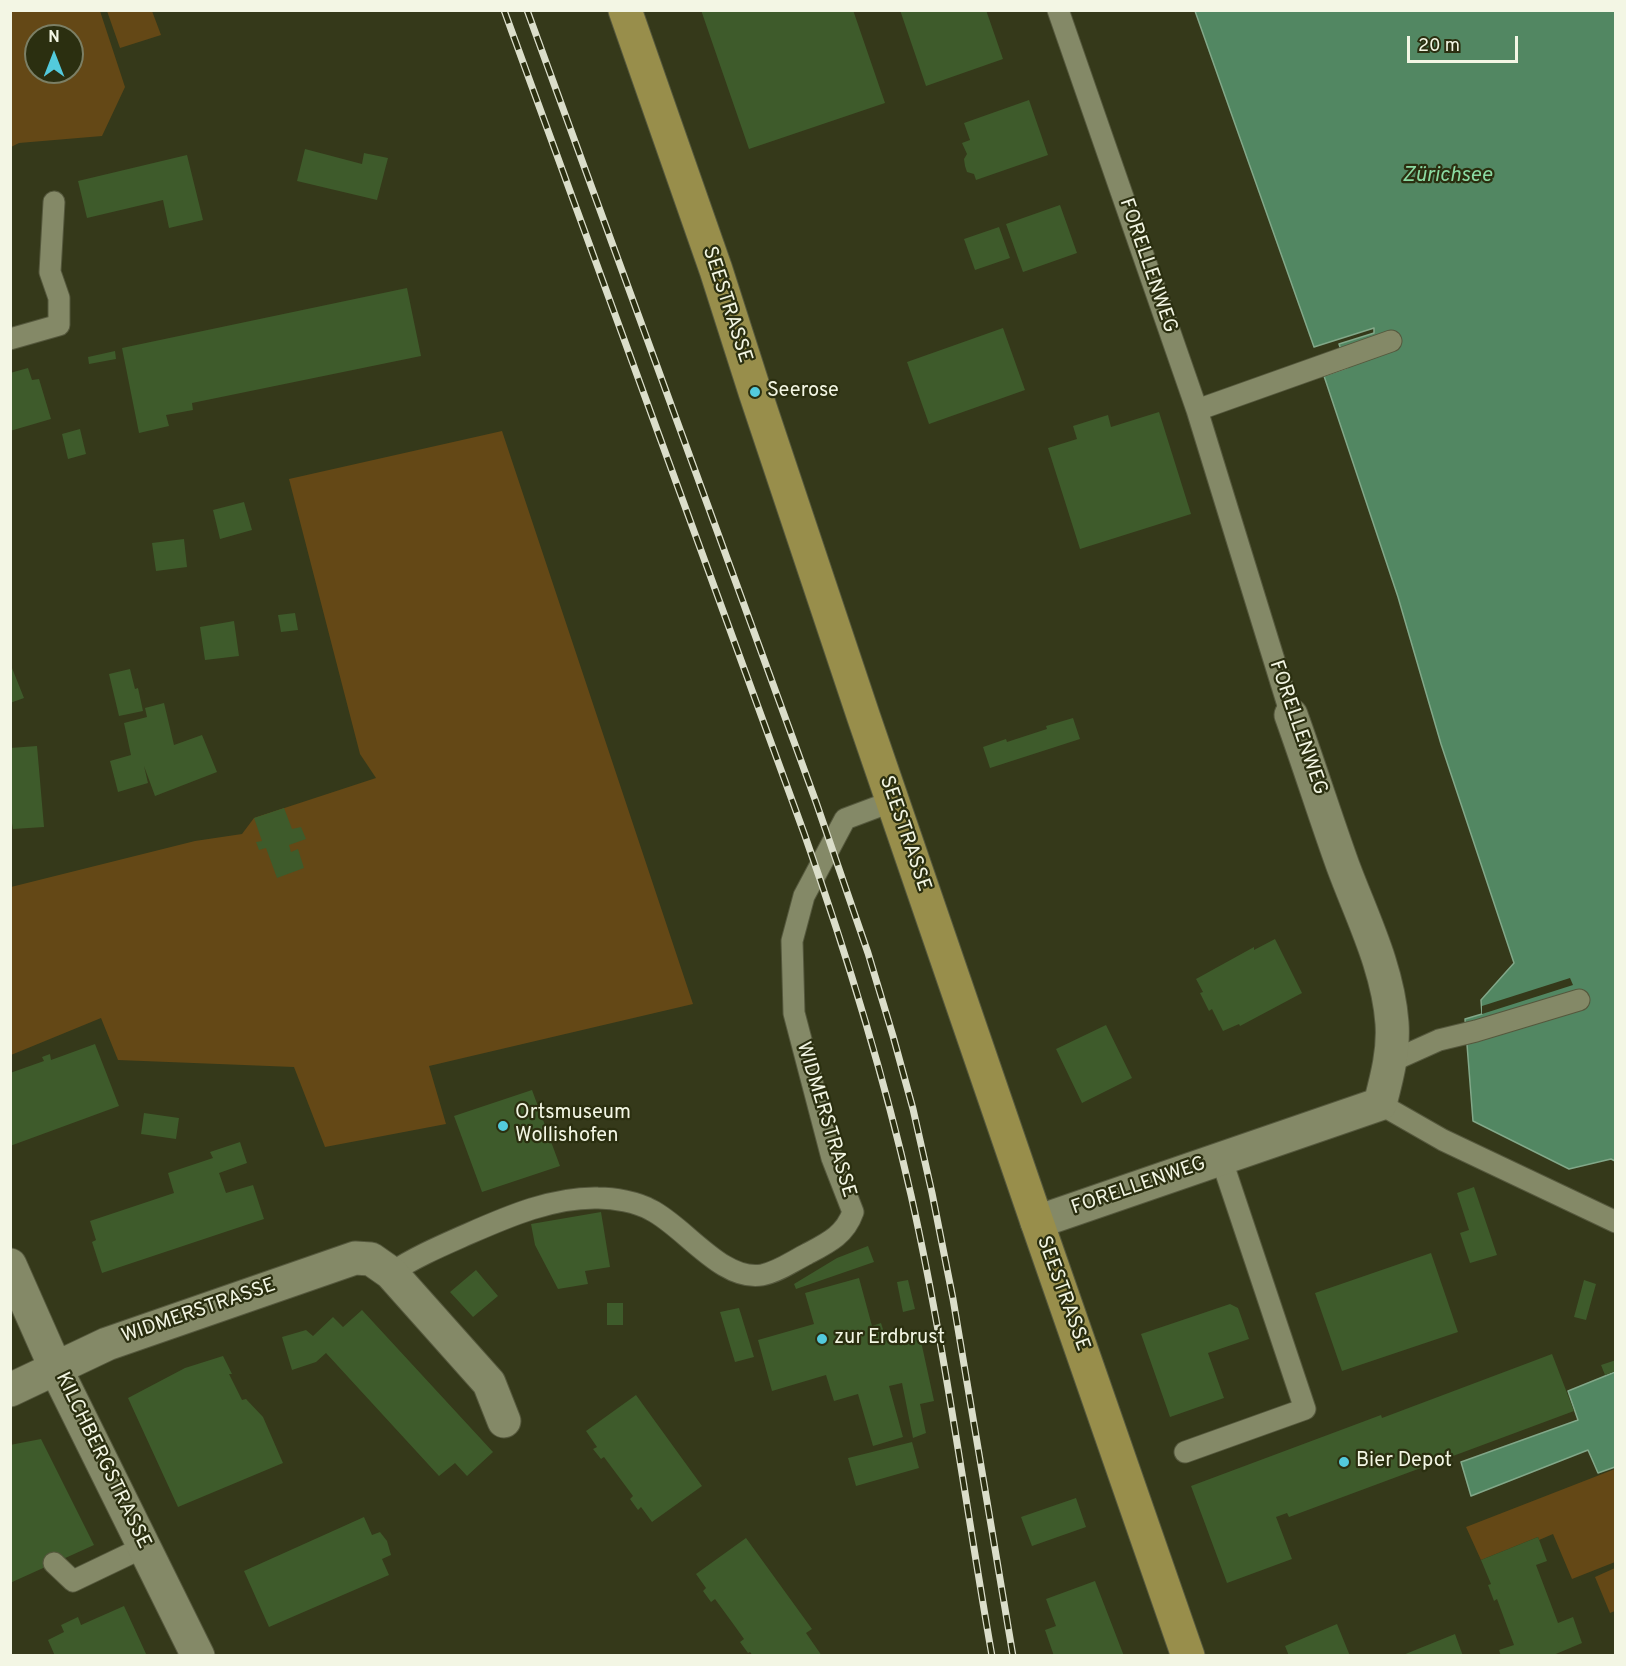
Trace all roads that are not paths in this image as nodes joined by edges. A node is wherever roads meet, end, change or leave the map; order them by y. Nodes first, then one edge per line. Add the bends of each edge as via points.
1 (626, 10) edge
2 (1058, 10) edge
3 (54, 202) dead end
4 (10, 339) edge
5 (1391, 341) dead end
6 (1197, 410) junction
7 (1291, 715) joint
8 (893, 801) junction
9 (1579, 999) dead end
10 (1390, 1062) junction
11 (1380, 1104) junction
12 (1221, 1158) junction
13 (1037, 1222) junction
14 (1616, 1222) edge
15 (10, 1265) edge
16 (391, 1273) junction
17 (56, 1369) junction
18 (10, 1390) edge
19 (504, 1420) dead end
20 (1185, 1452) dead end
21 (144, 1546) junction
22 (54, 1563) dead end
23 (198, 1656) edge
24 (1188, 1656) edge

1 - 8 main road, SEESTRASSE
2 - 6 lane, FORELLENWEG
3 - 4 lane via 50,272 59,298 59,325
5 - 6 lane
6 - 7 lane, FORELLENWEG
7 - 10 street, FORELLENWEG via 1387,988 1392,1024
8 - 13 main road, SEESTRASSE
8 - 16 lane, WIDMERSTRASSE via 845,819 804,896 792,940 794,1013 832,1158 853,1212 841,1232 780,1269 744,1275 713,1259 651,1209 621,1200 571,1200 508,1216 425,1253
9 - 10 lane via 1439,1041
10 - 11 street, FORELLENWEG
11 - 12 street, FORELLENWEG
11 - 14 lane via 1443,1140
12 - 13 street, FORELLENWEG
12 - 20 lane via 1305,1409
13 - 24 main road, SEESTRASSE
15 - 17 street, KILCHBERGSTRASSE
16 - 17 street, WIDMERSTRASSE via 370,1259 355,1258 107,1344
16 - 19 street, WIDMERSTRASSE via 489,1383
17 - 18 street, WIDMERSTRASSE
17 - 21 street, KILCHBERGSTRASSE
21 - 22 lane via 73,1581
21 - 23 street, KILCHBERGSTRASSE

